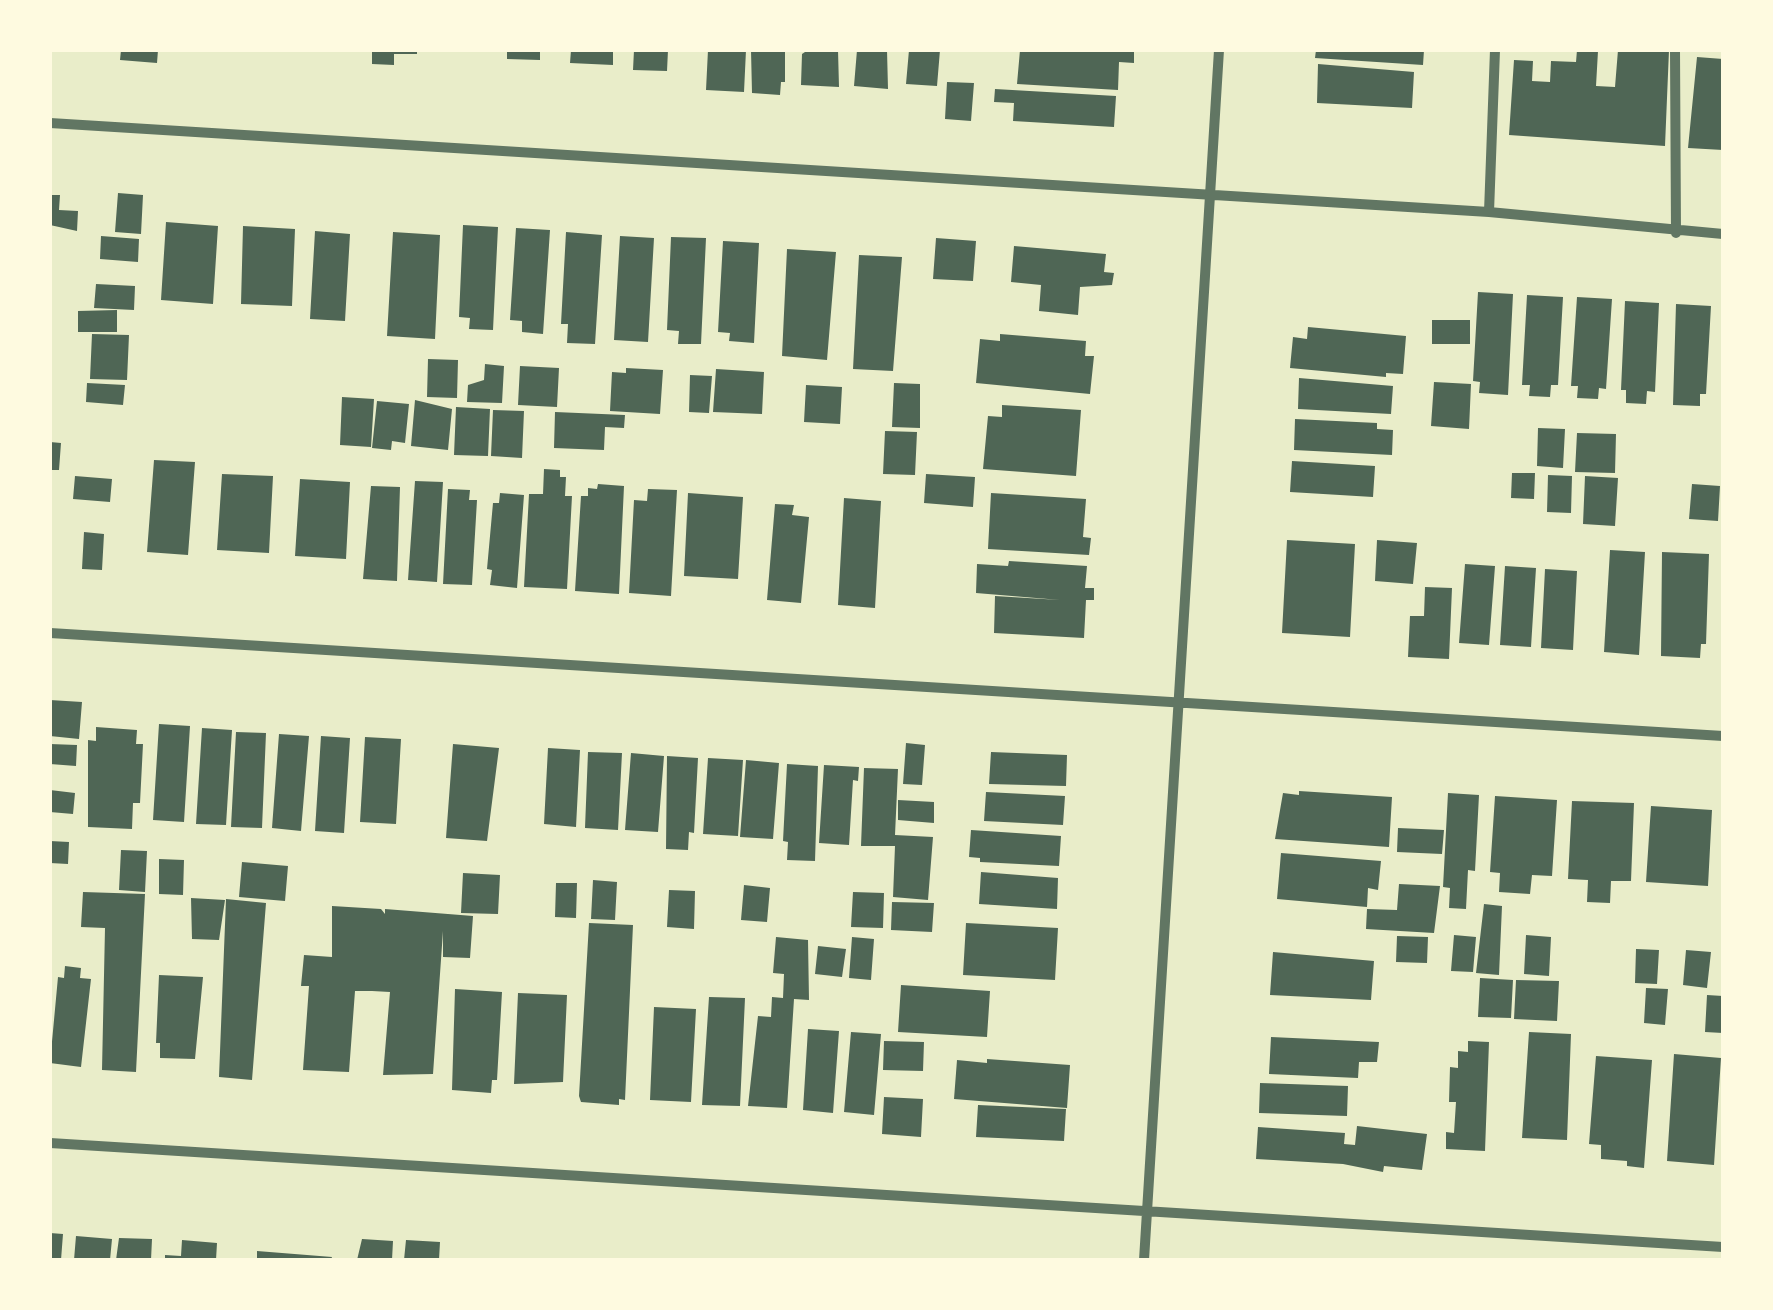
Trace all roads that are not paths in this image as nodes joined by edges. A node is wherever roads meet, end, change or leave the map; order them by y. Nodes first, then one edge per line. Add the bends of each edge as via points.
1 (1218, 50) edge
2 (1495, 50) edge
3 (1675, 50) edge
4 (50, 123) edge
5 (1209, 194) junction
6 (1489, 212) junction
7 (1676, 232) junction
8 (1723, 234) edge
9 (50, 633) edge
10 (1178, 703) junction
11 (1723, 736) edge
12 (50, 1143) edge
13 (1148, 1210) junction
14 (1723, 1246) edge
15 (1144, 1260) edge

1 - 5 street
2 - 6 street
3 - 7 street
4 - 5 street
5 - 6 street
5 - 10 street
6 - 7 street
7 - 8 street
9 - 10 street
10 - 11 street
10 - 13 street
12 - 13 street
13 - 14 street
13 - 15 street

